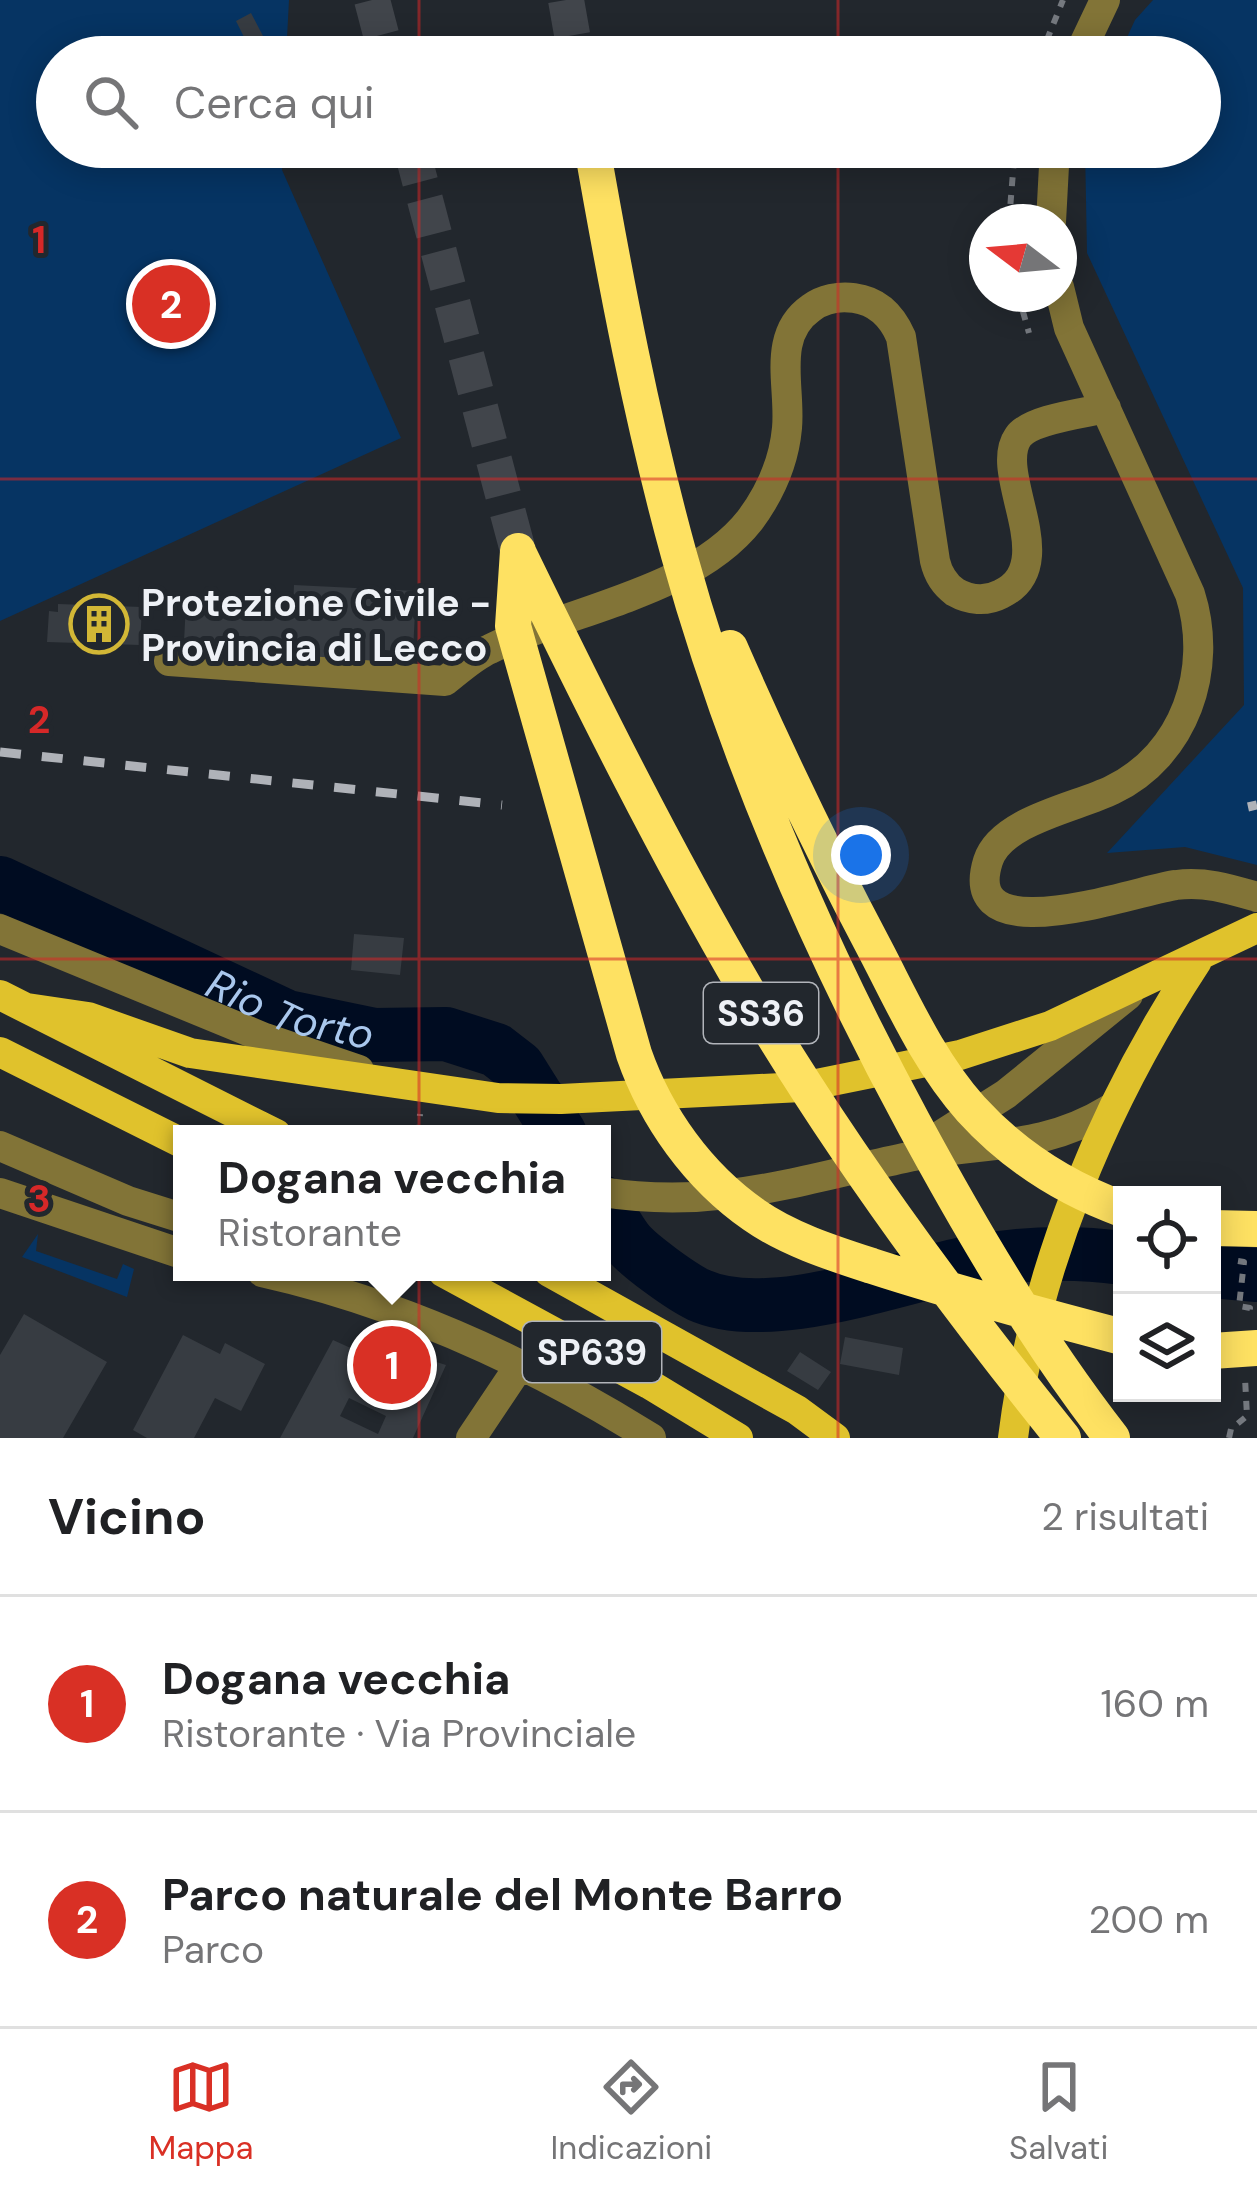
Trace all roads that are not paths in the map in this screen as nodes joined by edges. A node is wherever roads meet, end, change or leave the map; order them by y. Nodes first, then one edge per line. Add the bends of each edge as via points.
1 (1105, 0) edge
2 (1088, 36) edge
3 (596, 168) edge
4 (1054, 168) edge
5 (1052, 204) edge
6 (1066, 312) edge
7 (1106, 408) junction
8 (657, 474) junction
9 (169, 661) dead end
10 (1257, 897) edge
11 (1257, 928) edge
12 (0, 929) edge
13 (1199, 958) junction
14 (1137, 988) junction
15 (14, 1001) edge
16 (0, 1056) edge
17 (421, 1089) junction
18 (1110, 1109) junction
19 (258, 1125) edge
20 (173, 1139) edge
21 (0, 1146) edge
22 (906, 1157) junction
23 (0, 1192) edge
24 (612, 1193) edge
25 (1113, 1205) edge
26 (173, 1215) edge
27 (173, 1251) edge
28 (301, 1281) edge
29 (459, 1281) edge
30 (565, 1281) edge
31 (951, 1292) edge
32 (951, 1292) edge
33 (951, 1292) edge
34 (951, 1292) edge
35 (1252, 1323) edge
36 (1113, 1334) edge
37 (1221, 1345) edge
38 (520, 1365) junction
39 (1014, 1430) edge
40 (471, 1438) edge
41 (651, 1438) edge
42 (738, 1438) edge
43 (836, 1438) edge
44 (1063, 1438) edge
45 (1112, 1438) edge

1 - 2 street
3 - 8 highway, SS36
4 - 5 street
6 - 7 street
7 - 9 street via 1034,424 1019,435 1012,452 1024,569 993,598 960,594 934,561 901,337 868,302 830,299 804,313 788,338 787,428 774,479 740,532 698,564 486,650 446,681
7 - 10 street via 1194,606 1196,680 1179,727 1148,766 1117,788 1006,836 987,862 988,888 1004,908 1034,914 1170,886 1217,885
8 - 25 highway, SS36 via 822,849 928,1051 1007,1143
8 - 45 highway, SS36 via 732,719 814,928 969,1226
11 - 13 main road
12 - 17 street via 266,1038
13 - 14 main road
13 - 18 main road
14 - 17 main road via 960,1055 802,1087 561,1099
14 - 22 street via 1006,1094
15 - 17 main road via 190,1053
15 - 19 main road
16 - 20 main road
18 - 22 street via 1041,1140
18 - 39 main road via 1045,1290
21 - 26 street
22 - 24 street via 705,1199
23 - 27 street
28 - 38 street via 397,1310
29 - 42 main road, SP639
30 - 43 main road, SP639
31 - 36 highway, SS36
32 - 33 highway, SS36 via 789,1235 736,1201 688,1152 646,1089 513,626 518,551 748,993
34 - 44 highway, SS36
35 - 37 highway
38 - 40 street
38 - 41 street

